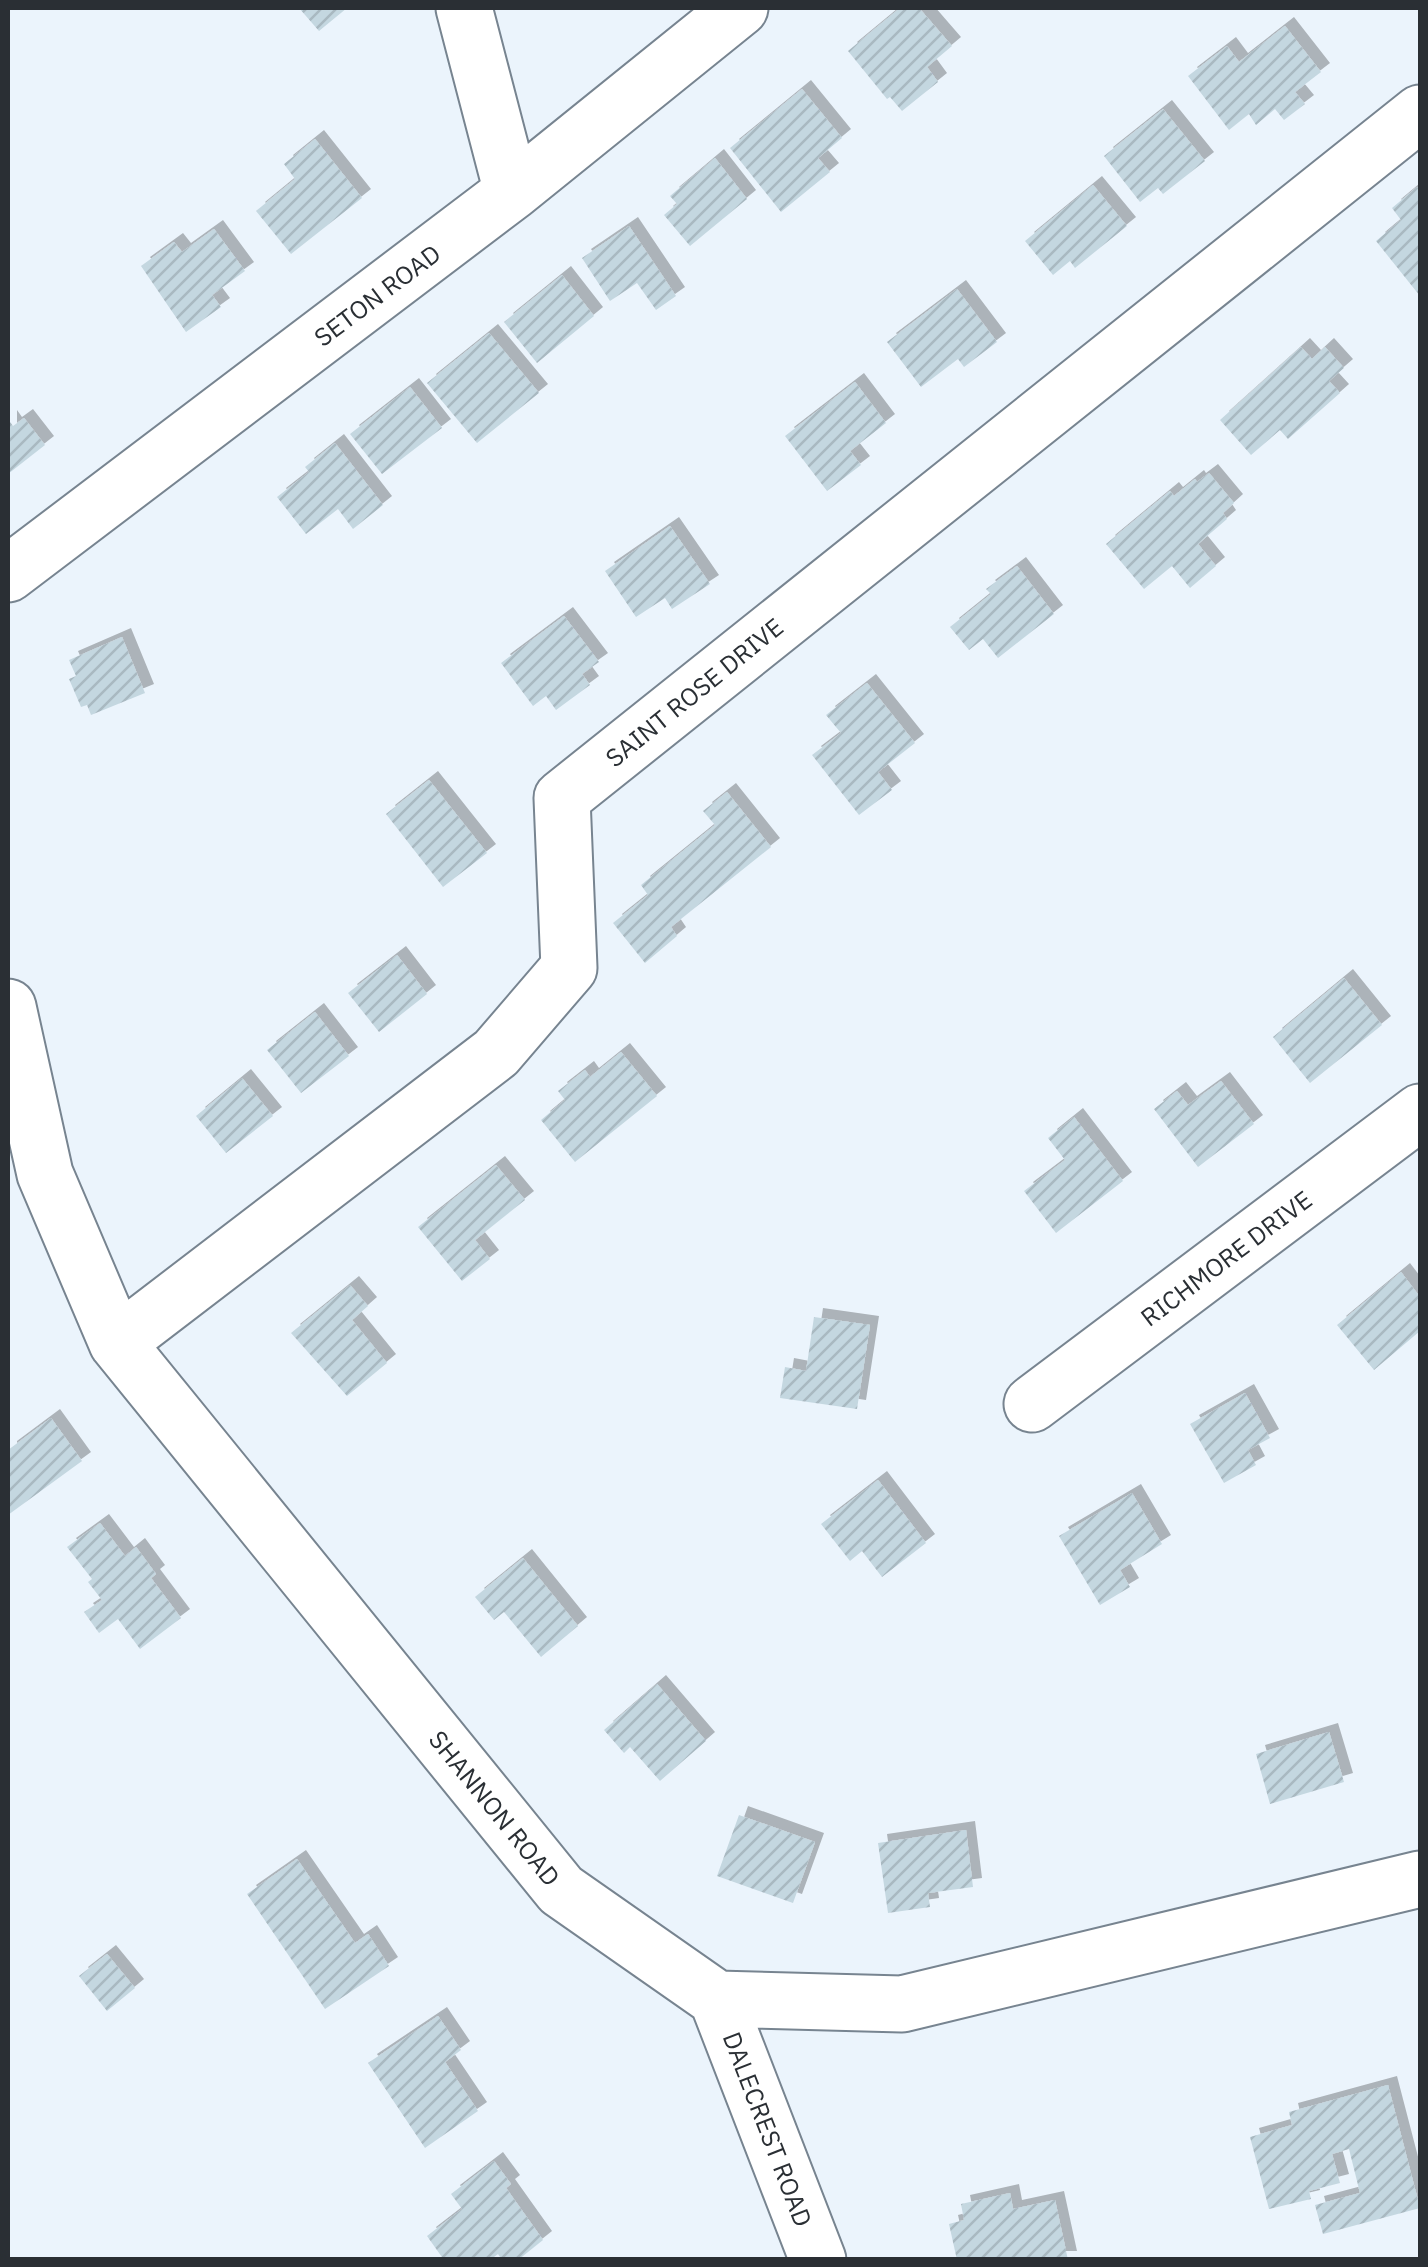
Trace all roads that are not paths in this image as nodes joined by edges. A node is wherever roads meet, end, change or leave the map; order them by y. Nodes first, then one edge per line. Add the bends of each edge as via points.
1 (464, 8) edge
2 (740, 8) edge
3 (1420, 113) edge
4 (512, 192) junction
5 (8, 574) edge
6 (8, 1007) edge
7 (1420, 1112) edge
8 (118, 1343) junction
9 (1032, 1404) dead end
10 (1420, 1879) edge
11 (717, 1999) junction
12 (818, 2260) edge

1 - 4 street
2 - 4 street, SETON ROAD
3 - 8 street, SAINT ROSE DRIVE via 562,798 569,968 496,1053
4 - 5 street, SETON ROAD
6 - 8 street, SHANNON ROAD via 45,1174
7 - 9 street, RICHMORE DRIVE
8 - 11 street, SHANNON ROAD via 561,1890
10 - 11 street via 902,2004
11 - 12 street, DALECREST ROAD

